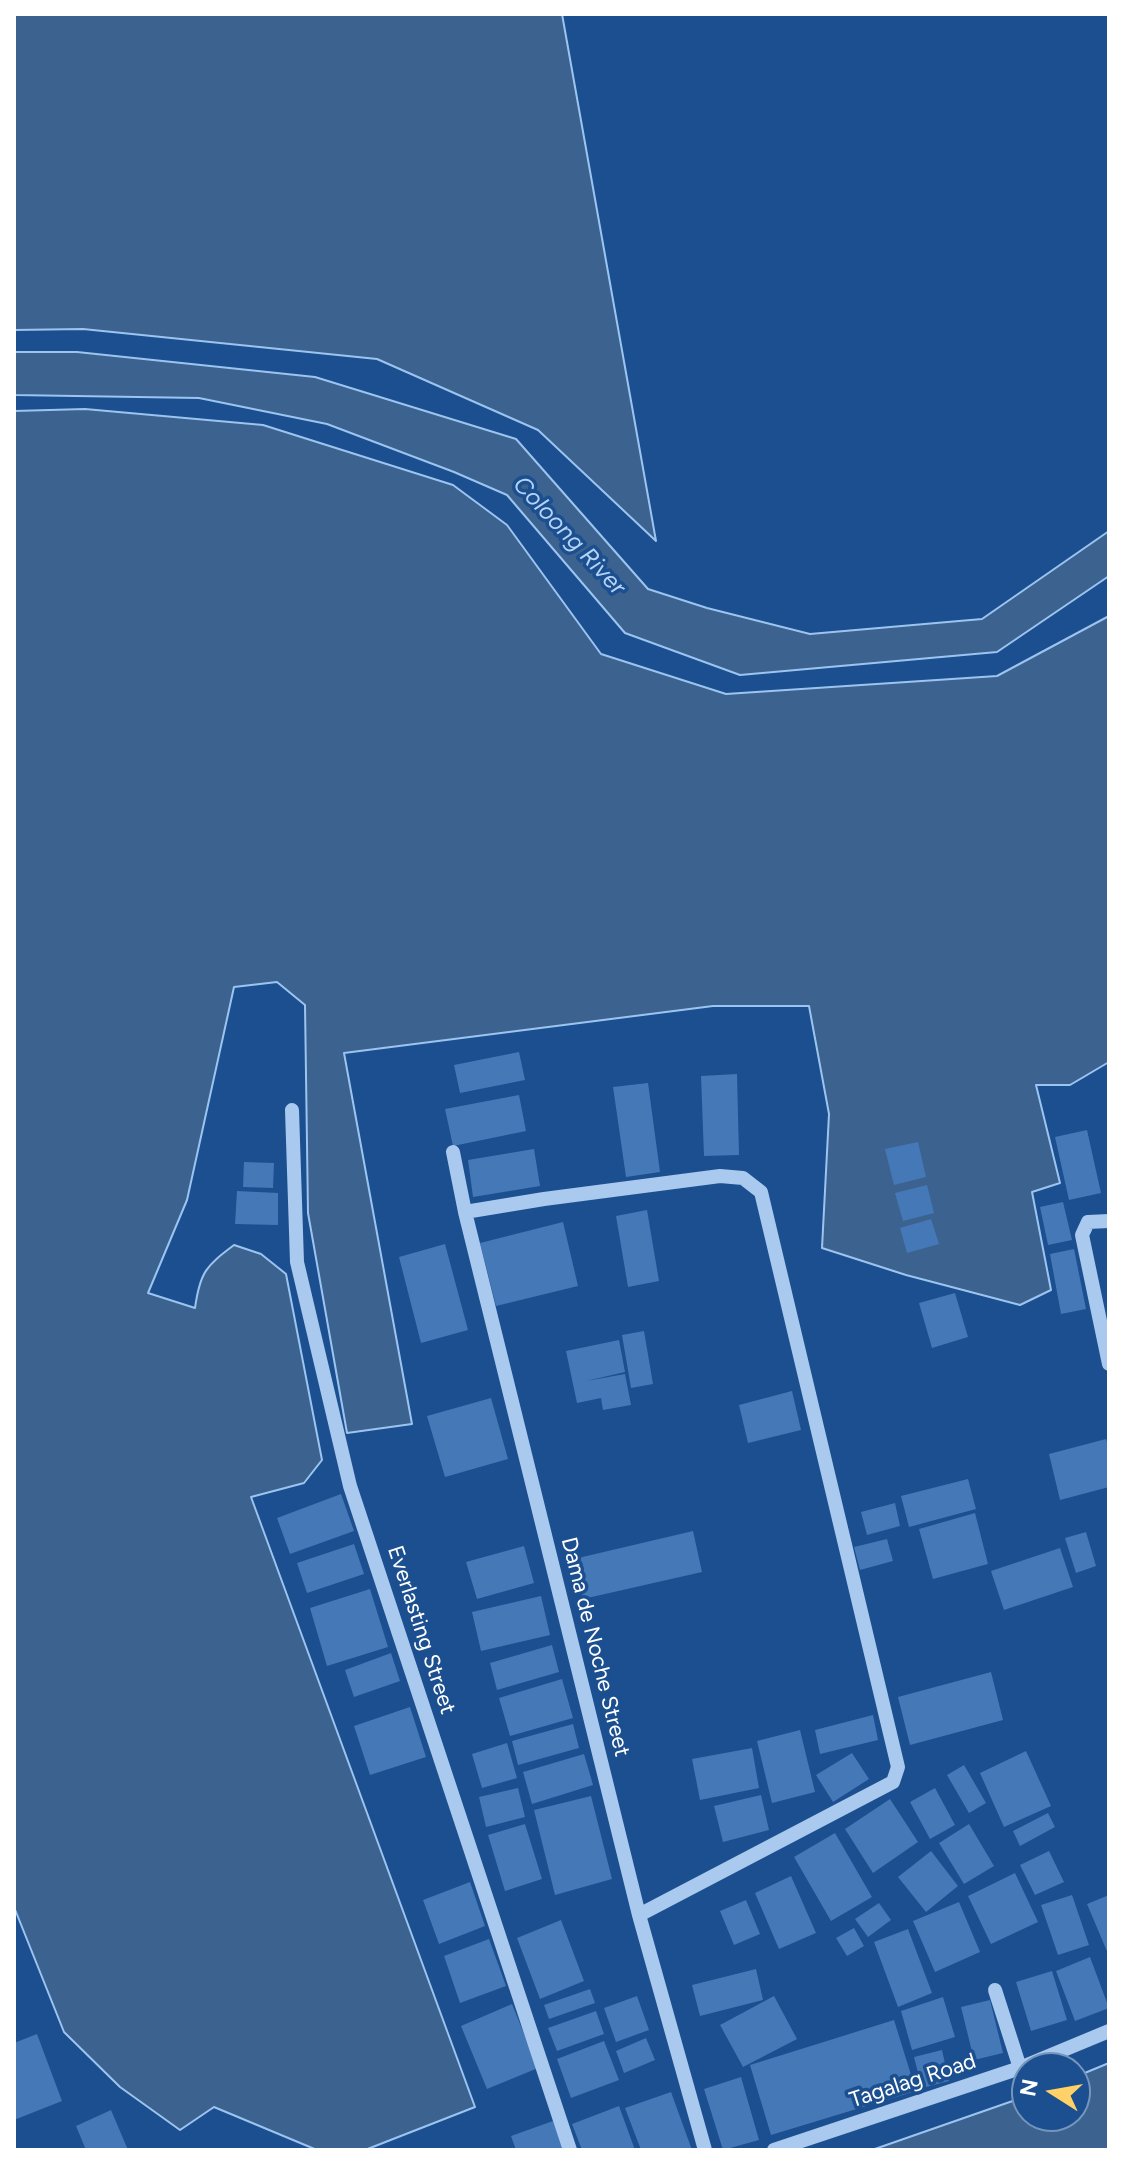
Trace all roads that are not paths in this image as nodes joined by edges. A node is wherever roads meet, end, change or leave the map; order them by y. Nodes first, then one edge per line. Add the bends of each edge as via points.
1 (292, 1110) dead end
2 (453, 1152) dead end
3 (465, 1212) junction
4 (1109, 1221) edge
5 (1109, 1364) edge
6 (639, 1915) junction
7 (995, 1990) dead end
8 (1109, 2031) edge
9 (1015, 2052) edge
10 (1058, 2052) edge
11 (1011, 2071) edge
12 (570, 2150) edge
13 (705, 2150) edge
14 (774, 2150) edge

1 - 12 street, Everlasting Street via 297,1262 350,1486
2 - 3 street, Dama de Noche Street
3 - 6 street, Dama de Noche Street
3 - 6 street via 720,1176 743,1178 761,1192 898,1767 893,1782
4 - 5 street via 1088,1222 1082,1235
6 - 13 street, Dama de Noche Street
7 - 9 street
8 - 10 street, Tagalag Road
11 - 14 street, Tagalag Road

